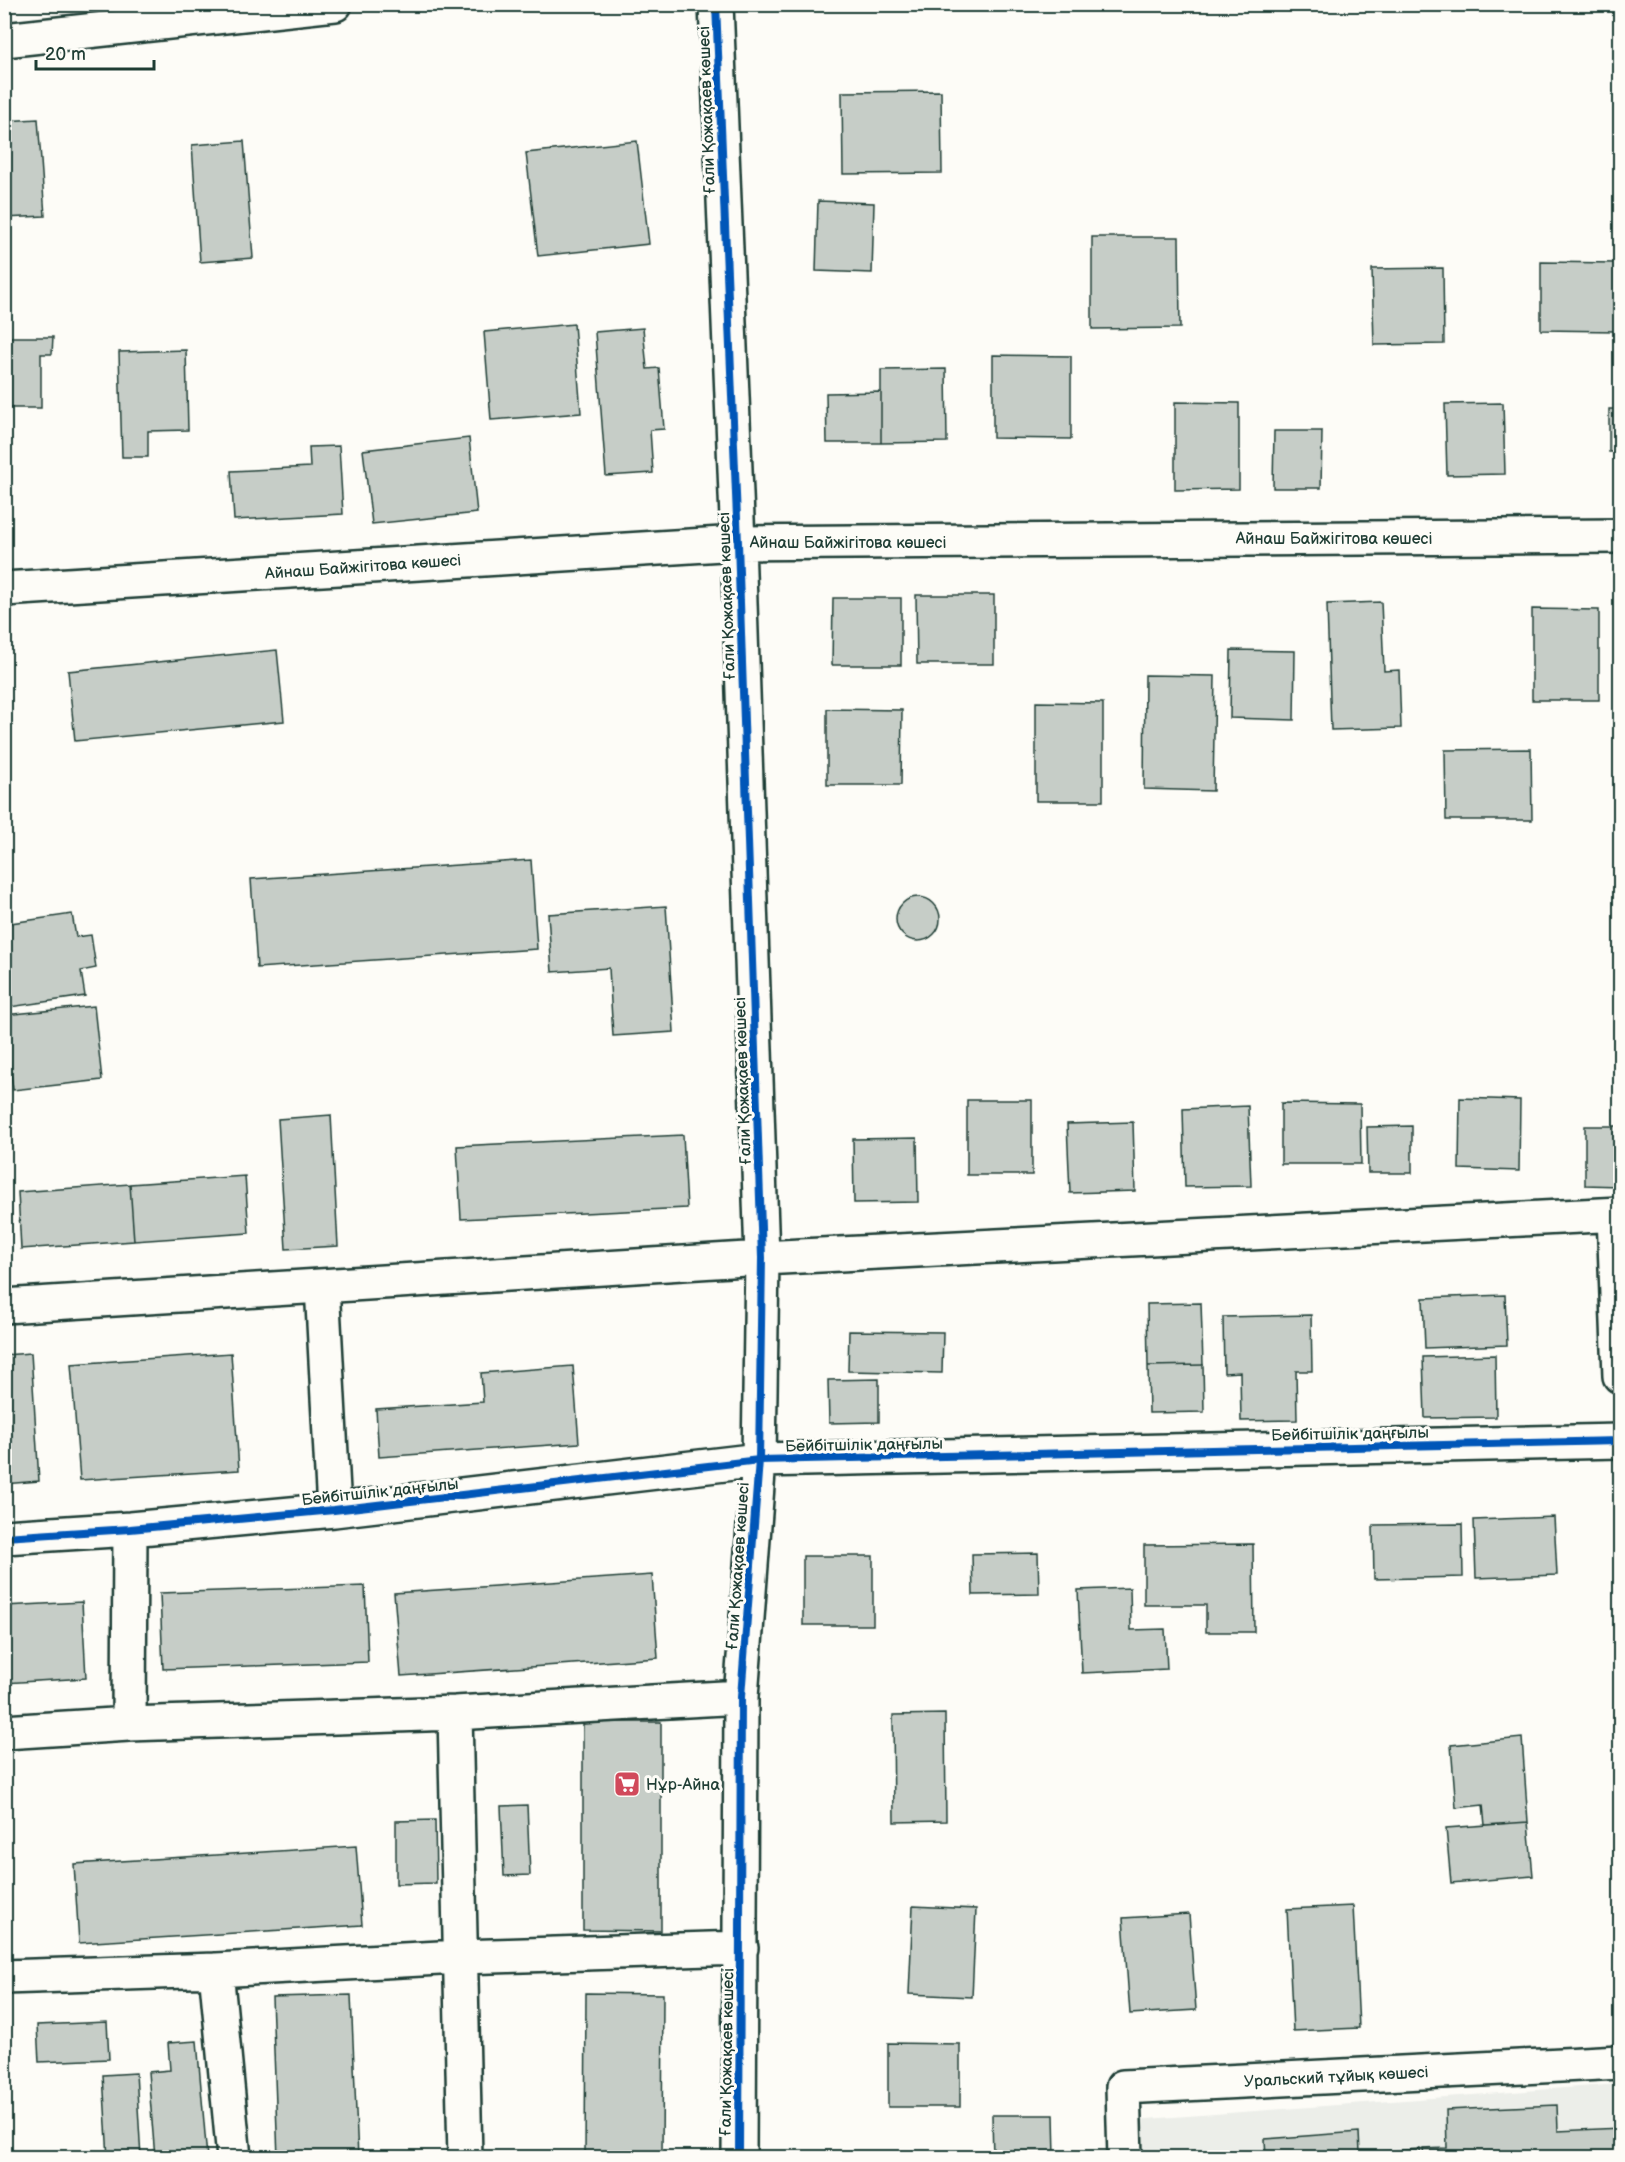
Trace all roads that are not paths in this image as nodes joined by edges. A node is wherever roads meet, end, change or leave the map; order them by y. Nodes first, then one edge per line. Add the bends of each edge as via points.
1 (335, 4) edge
2 (716, 4) edge
3 (4, 40) edge
4 (1620, 536) edge
5 (738, 543) junction
6 (4, 589) edge
7 (1617, 1214) edge
8 (762, 1258) junction
9 (322, 1286) junction
10 (4, 1306) edge
11 (1620, 1376) edge
12 (1620, 1441) edge
13 (759, 1460) junction
14 (334, 1510) junction
15 (130, 1529) junction
16 (4, 1537) edge
17 (741, 1697) junction
18 (455, 1713) junction
19 (129, 1724) junction
20 (4, 1732) edge
21 (741, 1948) junction
22 (459, 1957) junction
23 (216, 1970) junction
24 (4, 1977) edge
25 (1620, 2062) edge
26 (234, 2157) edge
27 (465, 2157) edge
28 (739, 2157) edge
29 (1125, 2157) edge

1 - 3 street
2 - 5 street, Ғали Қожақаев көшесі
4 - 5 street, Айнаш Байжігітова көшесі
5 - 6 street, Айнаш Байжігітова көшесі
5 - 8 street, Ғали Қожақаев көшесі
7 - 8 street
7 - 11 street
8 - 9 street
8 - 13 street, Ғали Қожақаев көшесі
9 - 10 street
9 - 14 street
12 - 13 street, Бейбітшілік даңғылы
13 - 14 street, Бейбітшілік даңғылы
13 - 17 street, Ғали Қожақаев көшесі
14 - 15 street, Бейбітшілік даңғылы
15 - 16 street, Бейбітшілік даңғылы
15 - 19 street
17 - 18 street
17 - 21 street, Ғали Қожақаев көшесі
18 - 19 street
18 - 22 street
19 - 20 street
21 - 22 street
21 - 28 street, Ғали Қожақаев көшесі
22 - 23 street
22 - 27 street
23 - 24 street
23 - 26 street
25 - 29 street, Уральский тұйық көшесі via 1123,2086

